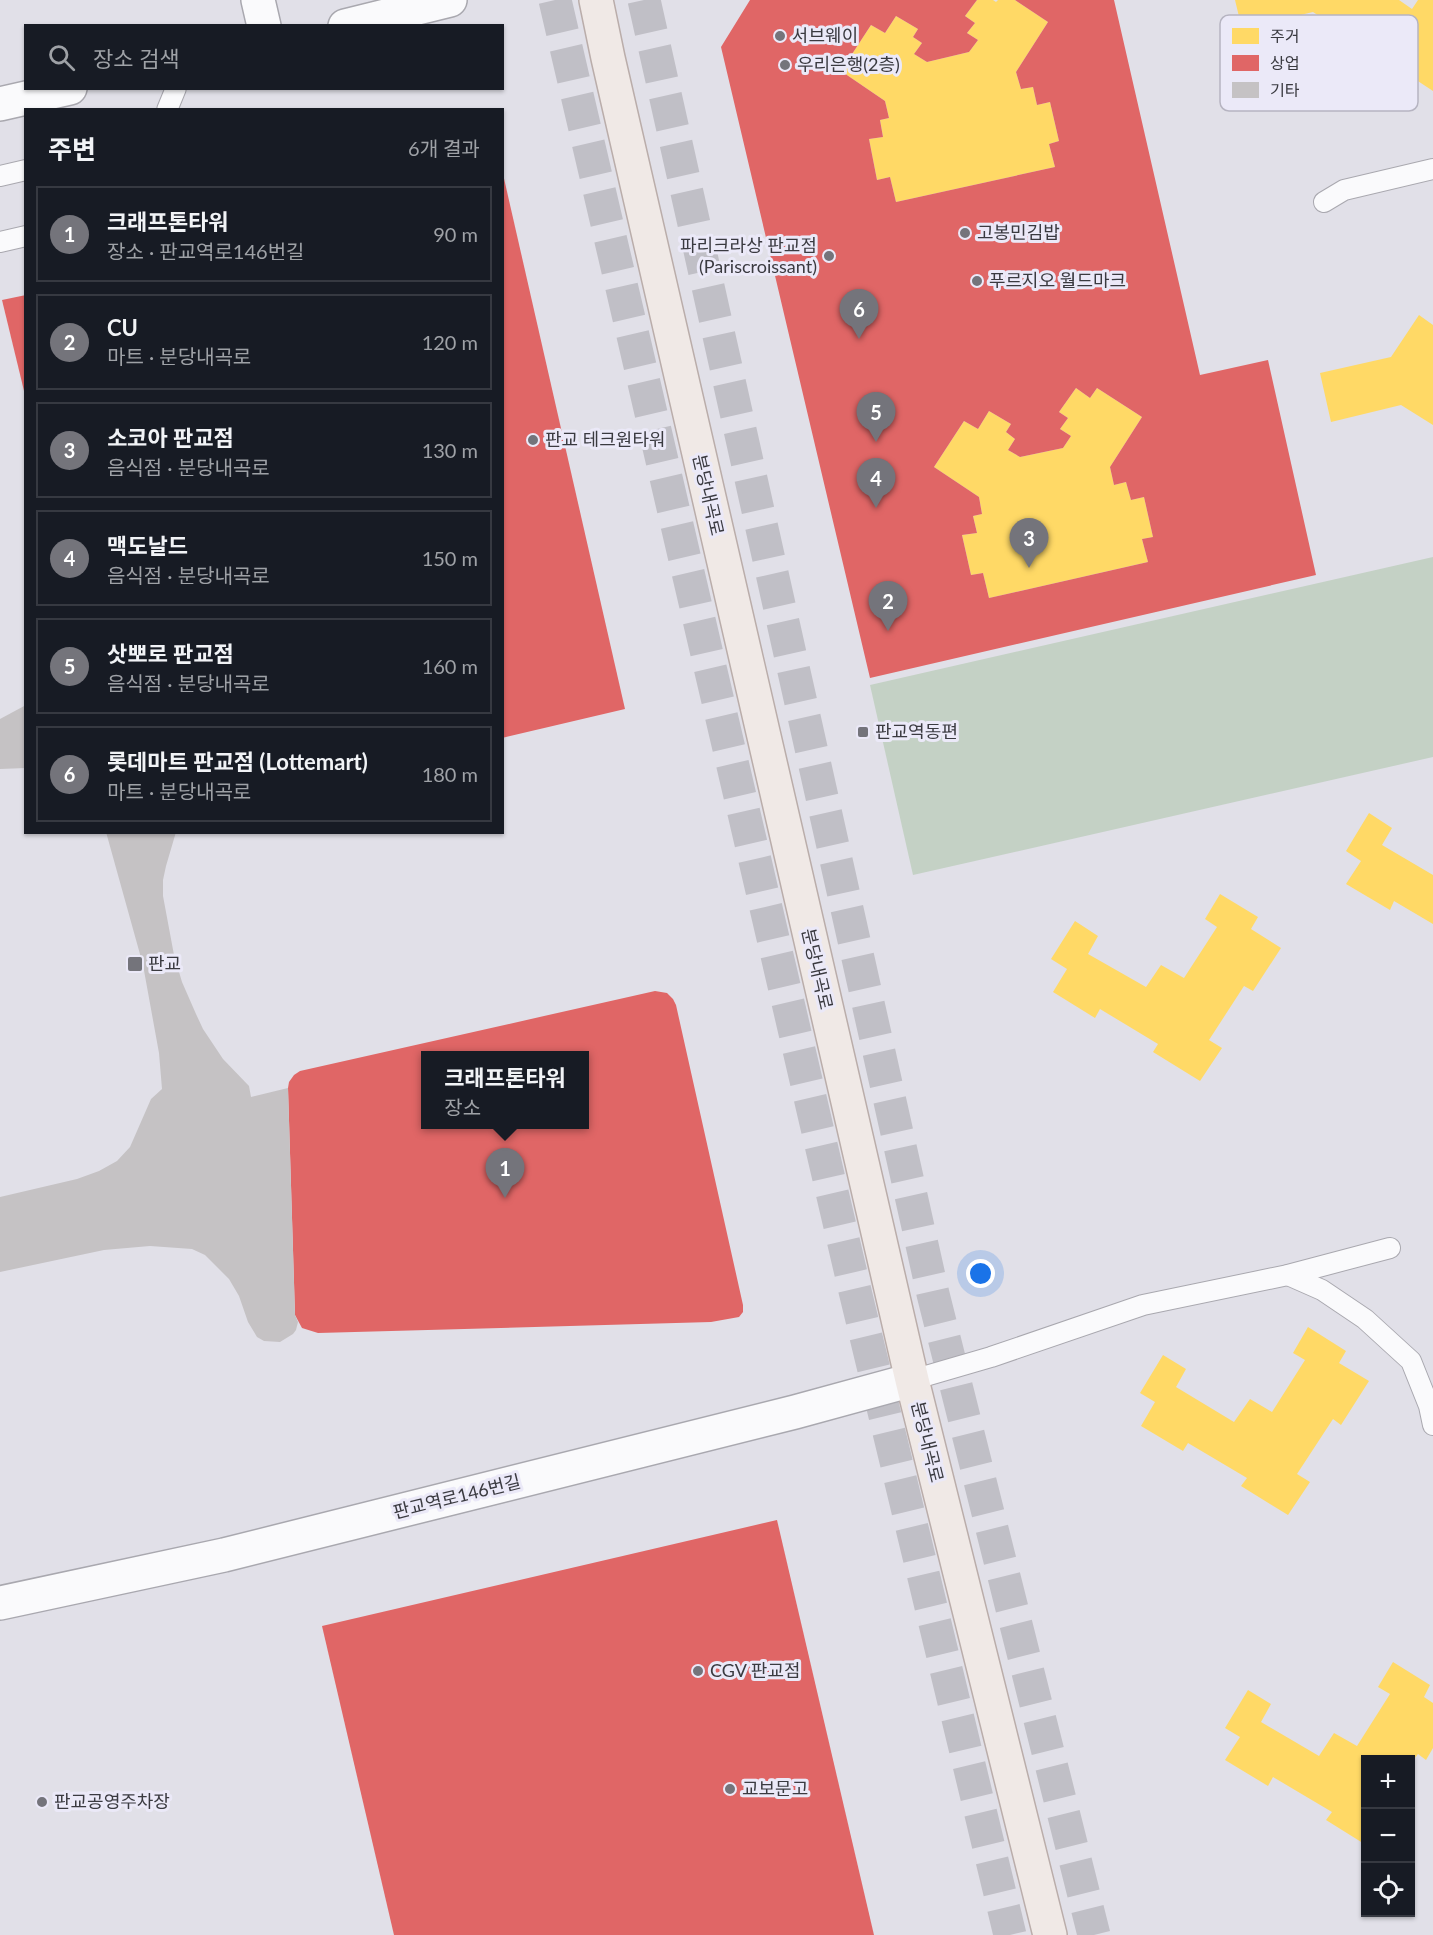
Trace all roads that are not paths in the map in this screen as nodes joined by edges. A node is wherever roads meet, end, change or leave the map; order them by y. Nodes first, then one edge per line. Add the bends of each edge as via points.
1 (258, 0) edge
2 (450, 0) edge
3 (596, 0) edge
4 (264, 24) edge
5 (353, 24) edge
6 (61, 90) edge
7 (175, 90) edge
8 (0, 104) edge
9 (168, 108) edge
10 (1433, 169) edge
11 (24, 170) edge
12 (0, 176) edge
13 (1324, 202) dead end
14 (24, 236) edge
15 (0, 242) edge
16 (1390, 1248) dead end
17 (1288, 1275) junction
18 (912, 1380) junction
19 (1433, 1425) edge
20 (0, 1603) edge
21 (1050, 1935) edge

1 - 4 street
2 - 5 street
3 - 18 main road, 분당내곡로
6 - 8 street
7 - 9 lane
10 - 13 lane via 1344,190
11 - 12 lane
14 - 15 lane
16 - 17 lane
17 - 18 lane via 1143,1305
17 - 19 lane via 1322,1290 1365,1318 1411,1361
18 - 20 street, 판교역로146번길 via 224,1556
18 - 21 main road, 분당내곡로

